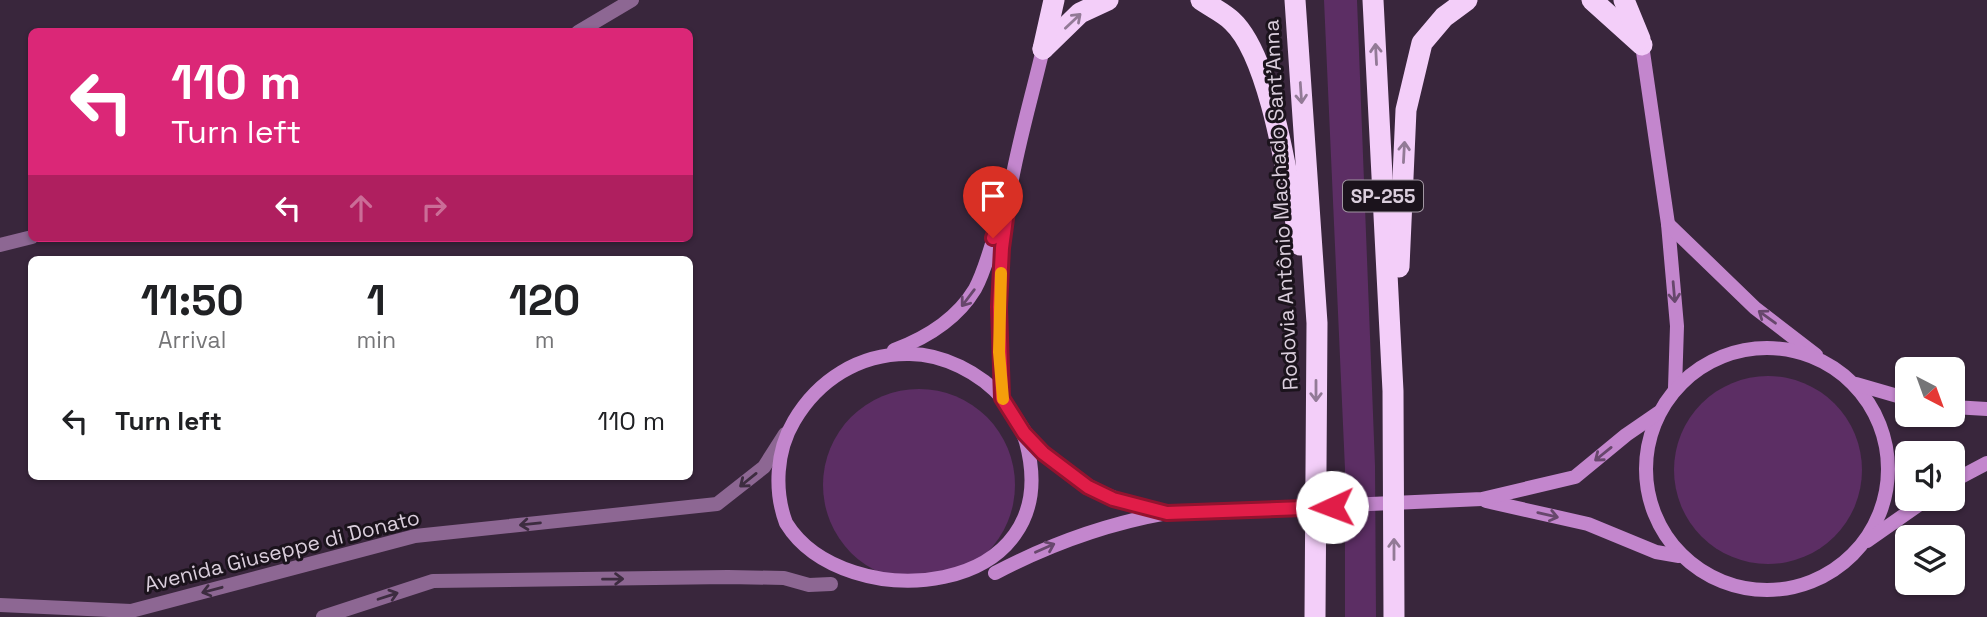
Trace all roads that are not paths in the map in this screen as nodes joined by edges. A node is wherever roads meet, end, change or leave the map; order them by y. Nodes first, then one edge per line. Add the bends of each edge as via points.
1 (632, 0) edge
2 (1054, 0) edge
3 (1108, 0) edge
4 (1201, 0) edge
5 (1295, 0) edge
6 (1373, 0) edge
7 (1467, 0) edge
8 (1592, 0) edge
9 (1625, 0) edge
10 (585, 28) edge
11 (1642, 45) junction
12 (1043, 49) junction
13 (1010, 189) junction
14 (1668, 224) junction
15 (28, 238) edge
16 (0, 245) edge
17 (1317, 323) junction
18 (873, 358) junction
19 (1821, 359) junction
20 (1856, 384) junction
21 (1675, 388) junction
22 (1393, 391) junction
23 (1895, 395) edge
24 (1006, 403) junction
25 (1965, 408) edge
26 (1987, 409) edge
27 (1658, 413) junction
28 (790, 427) junction
29 (1987, 463) edge
30 (1965, 475) edge
31 (1482, 499) junction
32 (1910, 511) edge
33 (1167, 513) junction
34 (1866, 541) junction
35 (1679, 556) junction
36 (0, 606) edge
37 (323, 617) edge
38 (1315, 617) edge
39 (1394, 617) edge

1 - 10 street
2 - 12 highway
12 -> 3 highway via 1080,13
4 - 17 highway via 1233,22 1256,54 1271,104
5 -> 17 highway, Rodovia Antônio Machado Sant'Anna
22 -> 6 highway, SP-255
22 -> 7 highway via 1406,110 1422,43 1444,17
8 - 11 highway
9 - 11 highway
11 - 14 street
12 - 13 street
13 -> 18 street via 976,287 963,305 929,334
13 - 24 street via 999,307
19 -> 14 street via 1755,308
14 -> 21 street via 1677,326
15 - 16 street
17 -> 38 highway, Rodovia Antônio Machado Sant'Anna
18 - 24 street via 908,354 943,359 975,374
18 - 28 street via 824,384
19 - 20 street
19 - 21 street via 1770,347 1718,357
20 - 23 street
20 - 34 street via 1880,419 1889,461 1885,503
21 - 27 street
39 -> 22 highway, SP-255
24 - 33 street via 1043,453 1088,487 1113,499
24 -> 33 street via 1026,440 1032,475 1028,511 1015,543 984,579 1062,541
25 - 26 street
27 -> 31 street via 1576,477
27 - 35 street via 1645,450 1645,488 1657,524
28 -> 36 street, Avenida Giuseppe di Donato via 764,467 717,504 415,536 131,611
37 -> 28 street via 433,581 729,577 784,578 836,586 810,564 793,540 783,513 778,484
29 - 30 street
31 - 33 street
31 -> 35 street via 1588,524 1656,552
32 - 34 street
34 - 35 street via 1826,577 1775,592 1723,584

